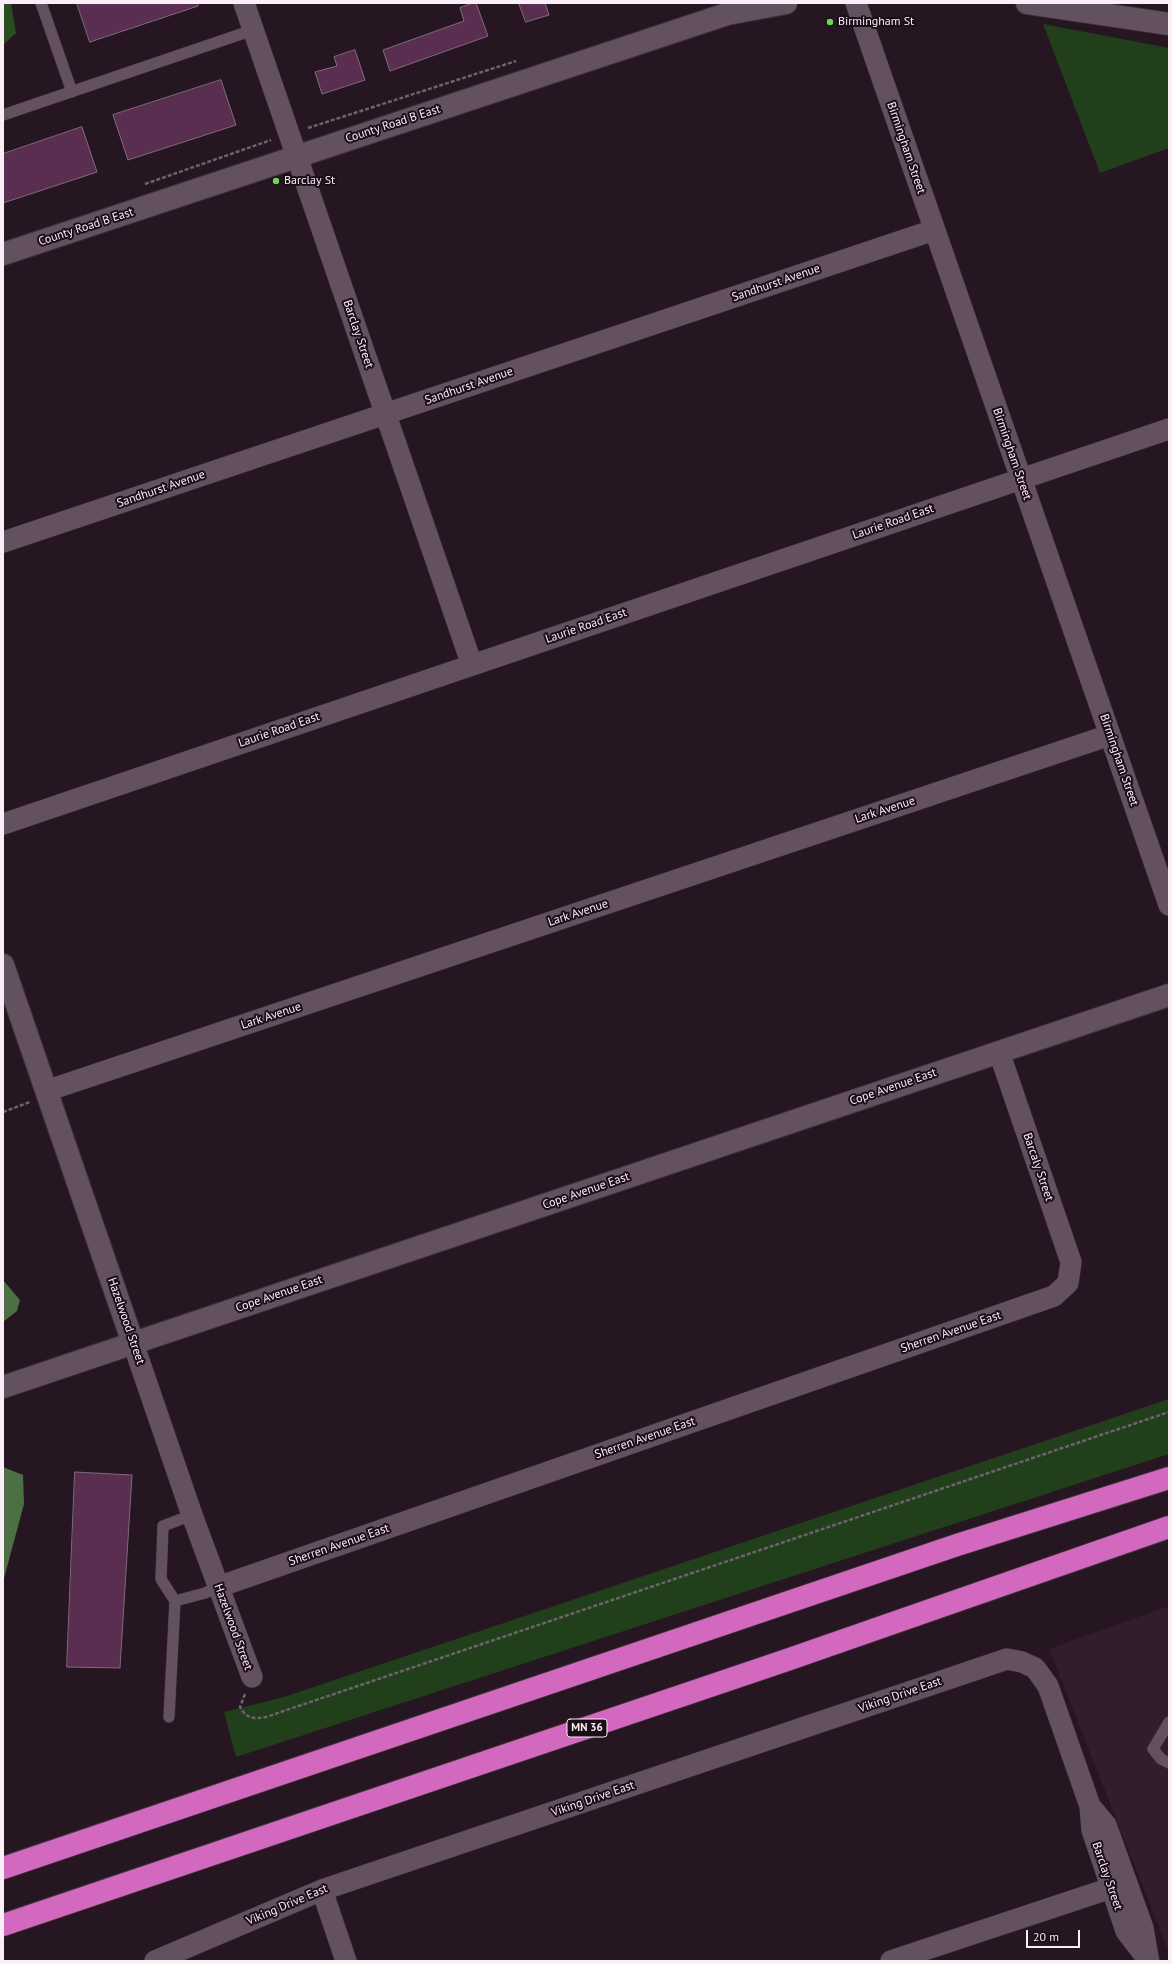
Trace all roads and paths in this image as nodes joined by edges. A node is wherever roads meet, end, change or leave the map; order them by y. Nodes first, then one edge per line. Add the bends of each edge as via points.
1 (41, 3) edge
2 (244, 3) edge
3 (786, 3) edge
4 (856, 3) edge
5 (1027, 3) edge
6 (1065, 6) edge
7 (1169, 24) edge
8 (253, 30) junction
9 (523, 59) dead end
10 (72, 92) junction
11 (3, 115) edge
12 (289, 134) junction
13 (297, 156) junction
14 (139, 186) dead end
15 (934, 230) junction
16 (3, 254) edge
17 (386, 414) junction
18 (1169, 429) edge
19 (1021, 479) junction
20 (3, 542) edge
21 (472, 665) junction
22 (1110, 735) junction
23 (3, 824) edge
24 (1169, 905) edge
25 (3, 965) edge
26 (1169, 995) edge
27 (999, 1052) junction
28 (40, 1096) junction
29 (3, 1112) edge
30 (1068, 1283) joint
31 (133, 1343) junction
32 (3, 1387) edge
33 (1169, 1412) edge
34 (1169, 1478) edge
35 (192, 1515) junction
36 (1169, 1527) edge
37 (218, 1587) junction
38 (175, 1601) junction
39 (1035, 1668) joint
40 (252, 1677) joint
41 (169, 1716) dead end
42 (1169, 1722) edge
43 (1169, 1763) edge
44 (1090, 1806) junction
45 (3, 1868) edge
46 (1111, 1888) junction
47 (322, 1890) junction
48 (3, 1925) edge
49 (156, 1961) edge
50 (346, 1961) edge
51 (891, 1961) edge
52 (1149, 1961) edge

1 - 10 lane
2 - 8 street, Barclay Street
3 - 13 street, County Road B East via 727,14
4 - 15 street, Birmingham Street
5 - 6 street
6 - 7 street
8 - 10 lane
8 - 12 street, Barclay Street
9 - 12 path
10 - 11 lane
12 - 13 street, Barclay Street
12 - 14 path
13 - 16 street, County Road B East
13 - 17 street, Barclay Street
15 - 17 street, Sandhurst Avenue
15 - 19 street, Birmingham Street
17 - 20 street, Sandhurst Avenue
17 - 21 street, Barclay Street
18 - 19 street, Laurie Road East
19 - 21 street, Laurie Road East
19 - 22 street, Birmingham Street
21 - 23 street, Laurie Road East
22 - 24 street, Birmingham Street
22 - 28 street, Lark Avenue
25 - 28 street, Hazelwood Street
26 - 27 street, Cope Avenue East
27 - 30 street, Barcaly Street via 1071,1262
27 - 31 street, Cope Avenue East
28 - 29 path
28 - 31 street, Hazelwood Street
30 - 37 street, Sherren Avenue East via 1054,1296
31 - 32 street, Cope Avenue East
31 - 35 street, Hazelwood Street
33 - 40 path via 266,1717 252,1719 244,1714 240,1707
34 - 45 highway via 957,1545
35 - 37 street, Hazelwood Street
35 - 38 lane via 163,1526 160,1579
36 - 48 highway, MN 36 via 784,1661
37 - 38 lane
37 - 40 street, Hazelwood Street
38 - 41 lane
39 - 44 street, Barclay Street via 1048,1686
39 - 47 street, Viking Drive East via 1022,1662 1007,1660
42 - 43 lane via 1153,1750
44 - 46 street, Barclay Street via 1092,1830
44 - 52 street, Barclay Street via 1106,1825 1143,1928
46 - 51 street
46 - 52 street, Barclay Street via 1126,1931
47 - 49 street, Viking Drive East
47 - 50 street

